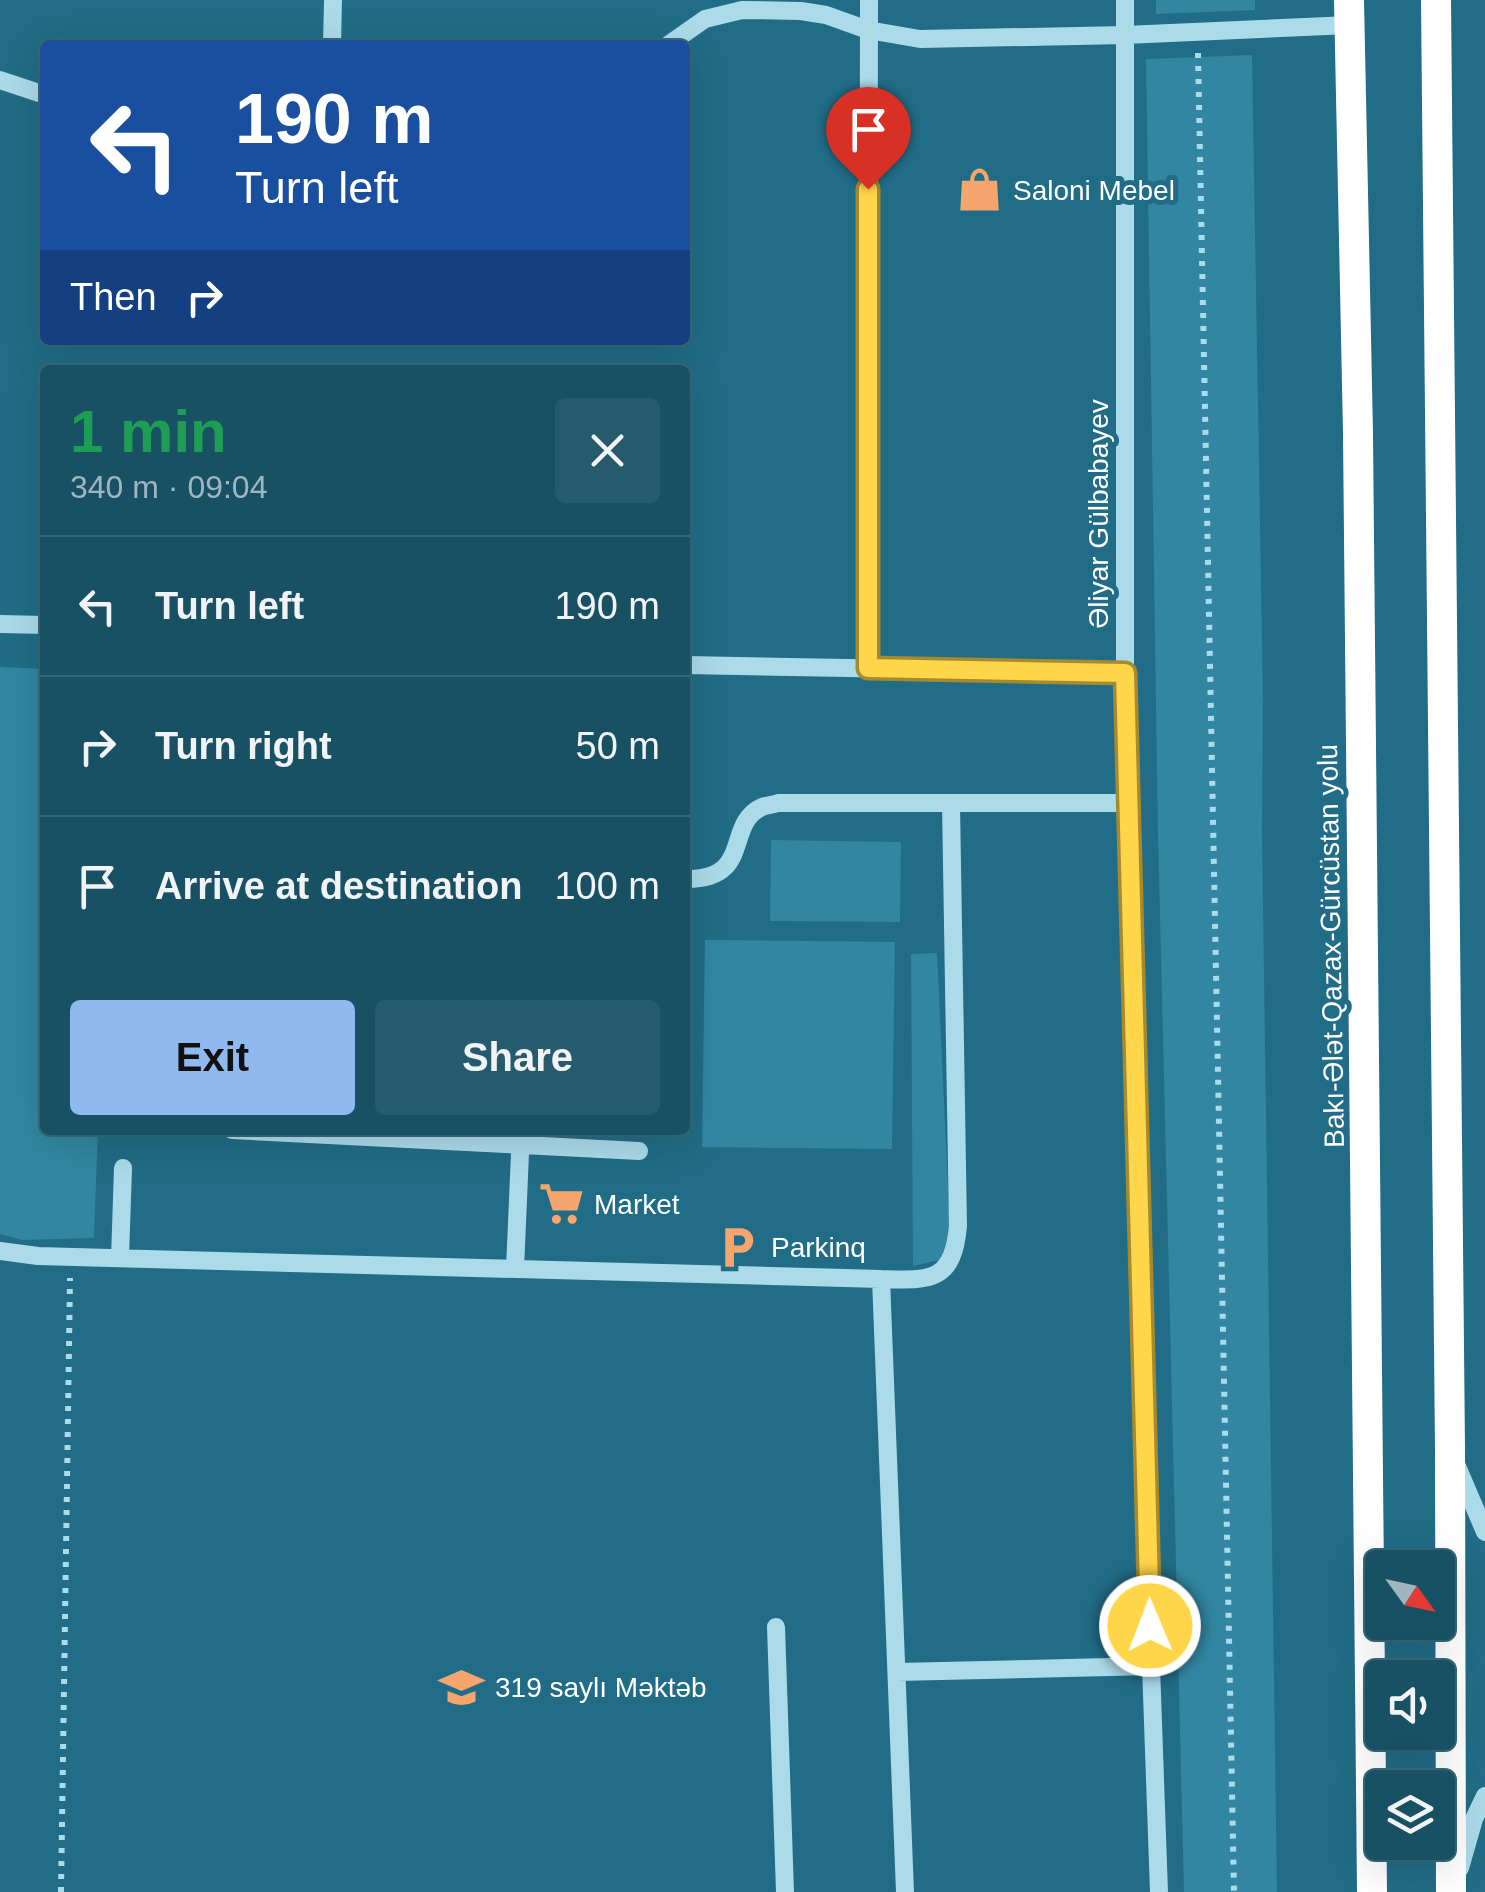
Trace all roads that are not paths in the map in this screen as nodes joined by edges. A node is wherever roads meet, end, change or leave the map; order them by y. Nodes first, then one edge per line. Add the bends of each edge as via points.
1 (333, 0) edge
2 (869, 0) edge
3 (1125, 0) edge
4 (1436, 0) edge
5 (742, 5) edge
6 (1350, 12) edge
7 (868, 30) junction
8 (1125, 35) junction
9 (332, 40) edge
10 (676, 40) edge
11 (0, 80) edge
12 (40, 93) edge
13 (0, 624) edge
14 (40, 625) edge
15 (690, 665) edge
16 (868, 668) junction
17 (1125, 673) junction
18 (1128, 803) junction
19 (951, 804) junction
20 (690, 880) edge
21 (438, 1135) edge
22 (521, 1137) edge
23 (639, 1151) dead end
24 (123, 1168) dead end
25 (0, 1250) edge
26 (120, 1258) junction
27 (515, 1269) junction
28 (881, 1279) junction
29 (1450, 1450) junction
30 (1485, 1532) edge
31 (776, 1627) dead end
32 (1150, 1666) junction
33 (897, 1672) junction
34 (1485, 1796) edge
35 (785, 1892) edge
36 (905, 1892) edge
37 (1159, 1892) edge
38 (1372, 1892) edge
39 (1452, 1892) edge

1 - 9 street
2 - 7 street
3 - 8 street, Əliyar Gülbabayev
4 - 29 highway
5 - 7 street via 801,11
5 - 10 street
6 - 8 street
6 - 38 highway, Bakı-Ələt-Qazax-Gürcüstan yolu
7 - 8 street via 920,39
7 - 16 street
8 - 17 street, Əliyar Gülbabayev
11 - 12 street
13 - 14 street
15 - 16 street
16 - 17 street
17 - 18 street, Əliyar Gülbabayev
18 - 19 street
18 - 32 street, Əliyar Gülbabayev
19 - 20 street via 760,808 730,862 718,873
19 - 28 street via 956,1246 942,1271 926,1280
21 - 22 street
22 - 23 street
22 - 27 street
24 - 26 street
25 - 26 street
26 - 27 street
27 - 28 street
28 - 33 street
29 - 30 street
29 - 39 highway
31 - 35 street
32 - 33 street
32 - 37 street, Əliyar Gülbabayev
33 - 36 street
34 - 39 street

